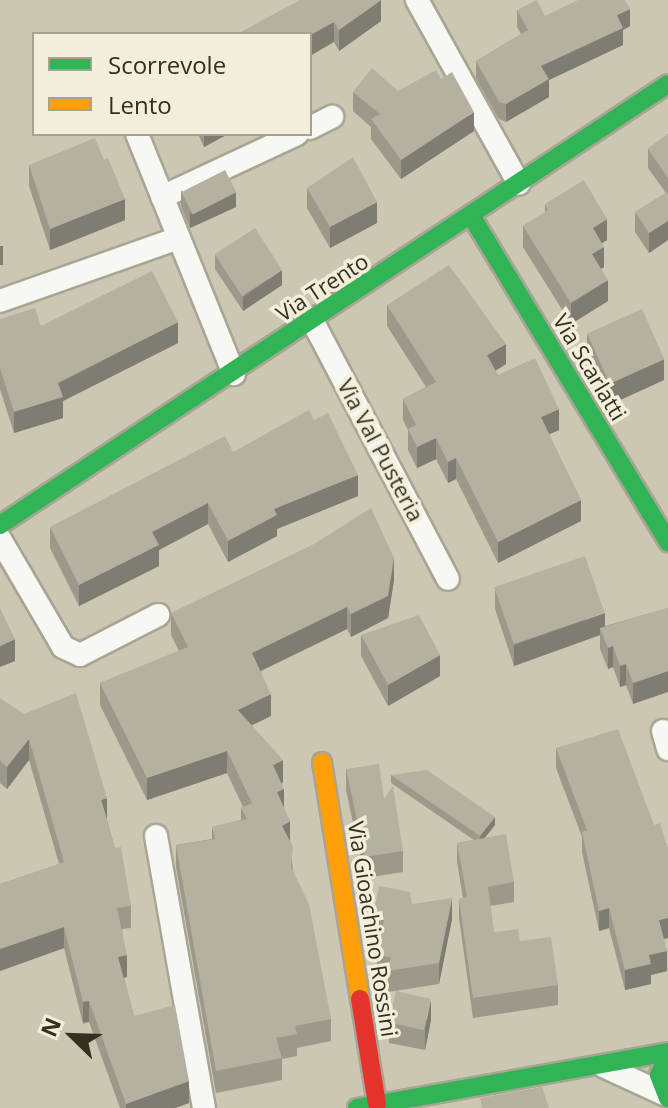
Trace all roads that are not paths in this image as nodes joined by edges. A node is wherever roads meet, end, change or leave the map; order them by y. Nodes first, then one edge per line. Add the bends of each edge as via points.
1 (417, 0) edge
2 (668, 84) edge
3 (332, 117) dead end
4 (312, 127) edge
5 (138, 136) edge
6 (293, 136) edge
7 (519, 184) junction
8 (162, 197) junction
9 (472, 217) junction
10 (176, 239) junction
11 (0, 301) edge
12 (313, 322) junction
13 (234, 374) junction
14 (0, 525) edge
15 (0, 539) edge
16 (668, 542) edge
17 (448, 579) dead end
18 (158, 615) dead end
19 (322, 762) dead end
20 (156, 836) dead end
21 (668, 1054) edge
22 (603, 1066) junction
23 (666, 1096) edge
24 (377, 1104) junction
25 (204, 1108) edge
26 (356, 1108) edge

1 - 7 street
2 - 7 street, Via Trento
3 - 4 street
5 - 8 street
6 - 8 street
7 - 9 street, Via Trento
8 - 10 street
9 - 12 street, Via Trento
9 - 16 street, Via Scarlatti
10 - 11 street
10 - 13 street
12 - 13 street, Via Trento
12 - 17 street, Via Val Pusteria
13 - 14 street, Via Trento
15 - 18 street via 63,647 80,655
19 - 24 street, Via Gioachino Rossini
20 - 25 street
21 - 22 street via 624,1056
21 - 23 street via 659,1075
22 - 23 street
22 - 24 street
24 - 26 street

